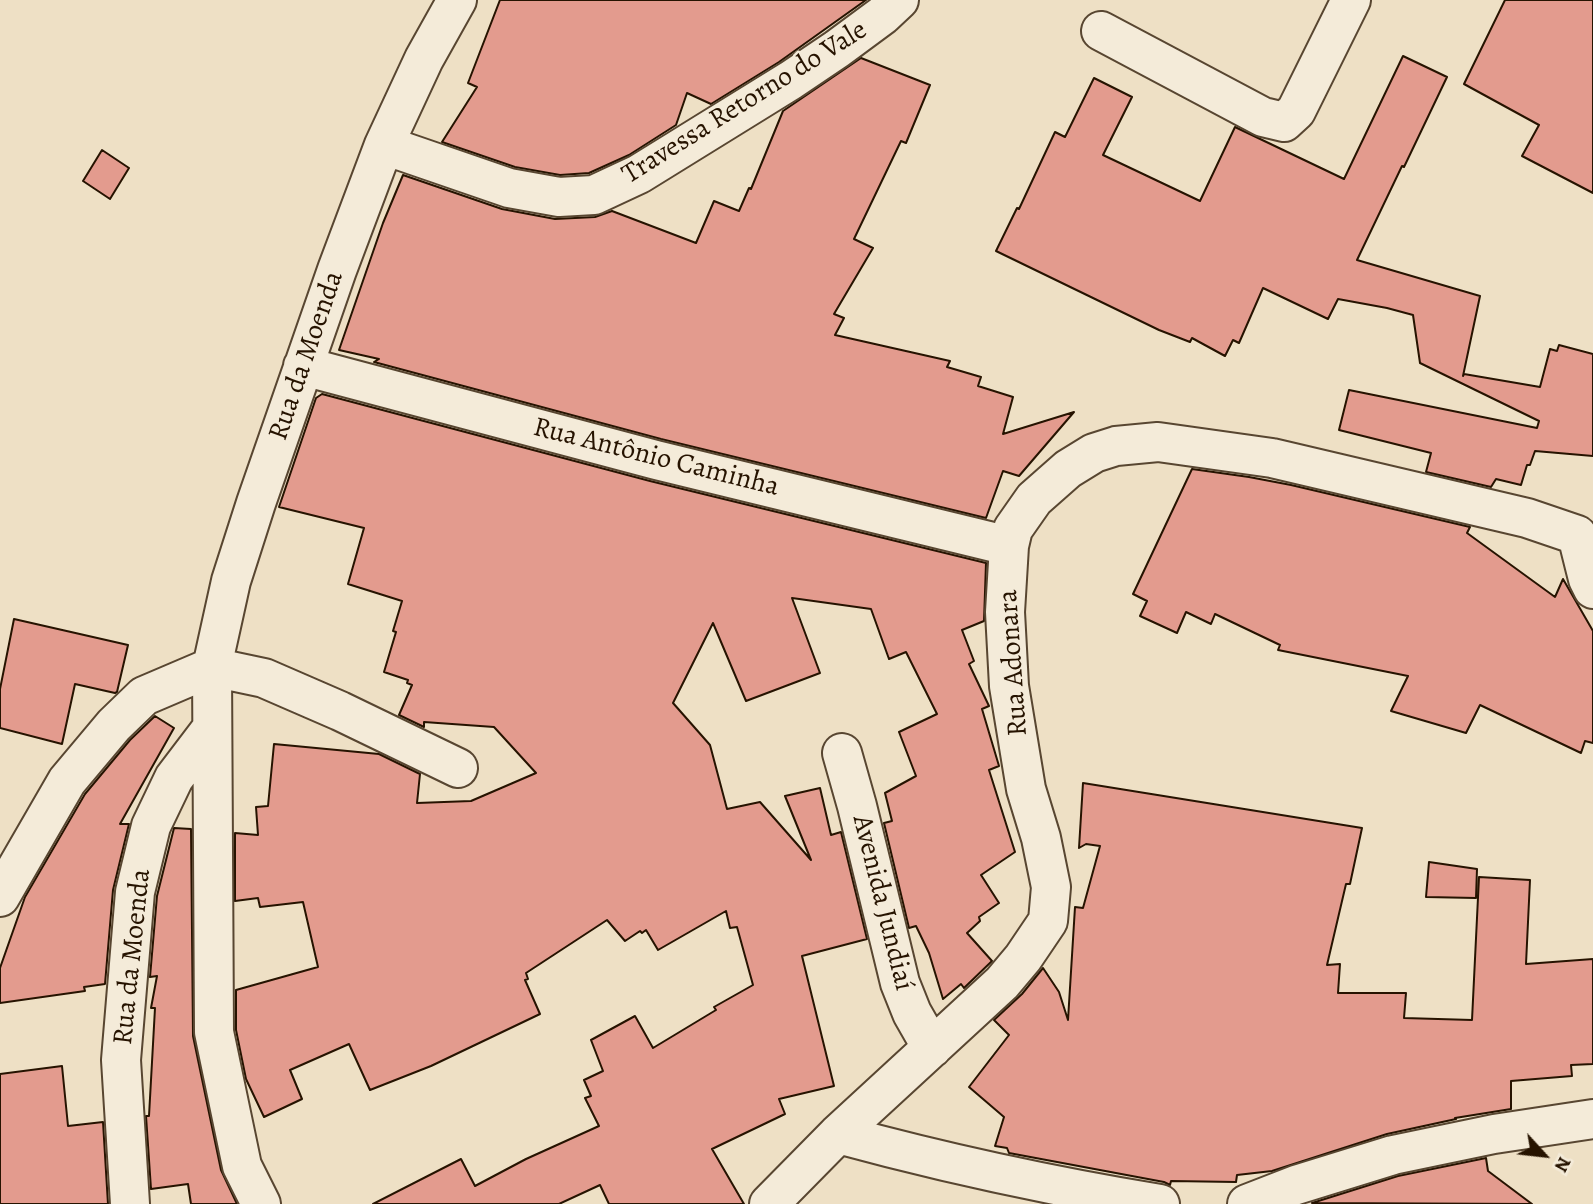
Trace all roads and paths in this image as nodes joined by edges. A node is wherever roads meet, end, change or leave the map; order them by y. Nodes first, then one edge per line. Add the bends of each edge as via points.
1 (457, 0) edge
2 (899, 0) edge
3 (1351, 0) edge
4 (1101, 32) dead end
5 (384, 145) junction
6 (303, 366) junction
7 (1585, 526) edge
8 (1009, 546) junction
9 (1593, 589) edge
10 (212, 667) junction
11 (212, 728) junction
12 (842, 753) dead end
13 (458, 768) dead end
14 (0, 897) edge
15 (932, 1048) junction
16 (1593, 1119) edge
17 (838, 1135) junction
18 (130, 1204) edge
19 (261, 1204) edge
20 (769, 1204) edge
21 (1160, 1204) edge
22 (1247, 1204) edge

1 - 5 street, Rua da Moenda
2 - 5 street, Travessa Retorno do Vale via 791,80 639,174 594,195 559,197 509,188
3 - 4 street via 1296,111 1284,122 1263,117
5 - 6 street, Rua da Moenda
6 - 8 street, Rua Antônio Caminha via 656,460
6 - 10 street, Rua da Moenda via 231,581
7 - 8 street, Rua Adonara via 1527,518 1272,458 1158,442 1116,446 1068,469 1034,499 1013,529
7 - 9 street via 1588,579
8 - 15 street, Rua Adonara via 1005,612 1009,686 1026,789 1051,887 1048,921 1002,983
10 - 11 street, Rua da Moenda
10 - 13 street via 264,678
10 - 14 street via 144,696 114,725 67,781
11 - 18 street, Rua da Moenda via 174,778 151,826 135,892 121,1060
11 - 19 street, Rua da Moenda via 214,1032 242,1166
12 - 15 street, Avenida Jundiaí via 900,983
15 - 17 street, Rua Adonara
16 - 22 street via 1394,1156
17 - 20 street
17 - 21 street via 999,1174

